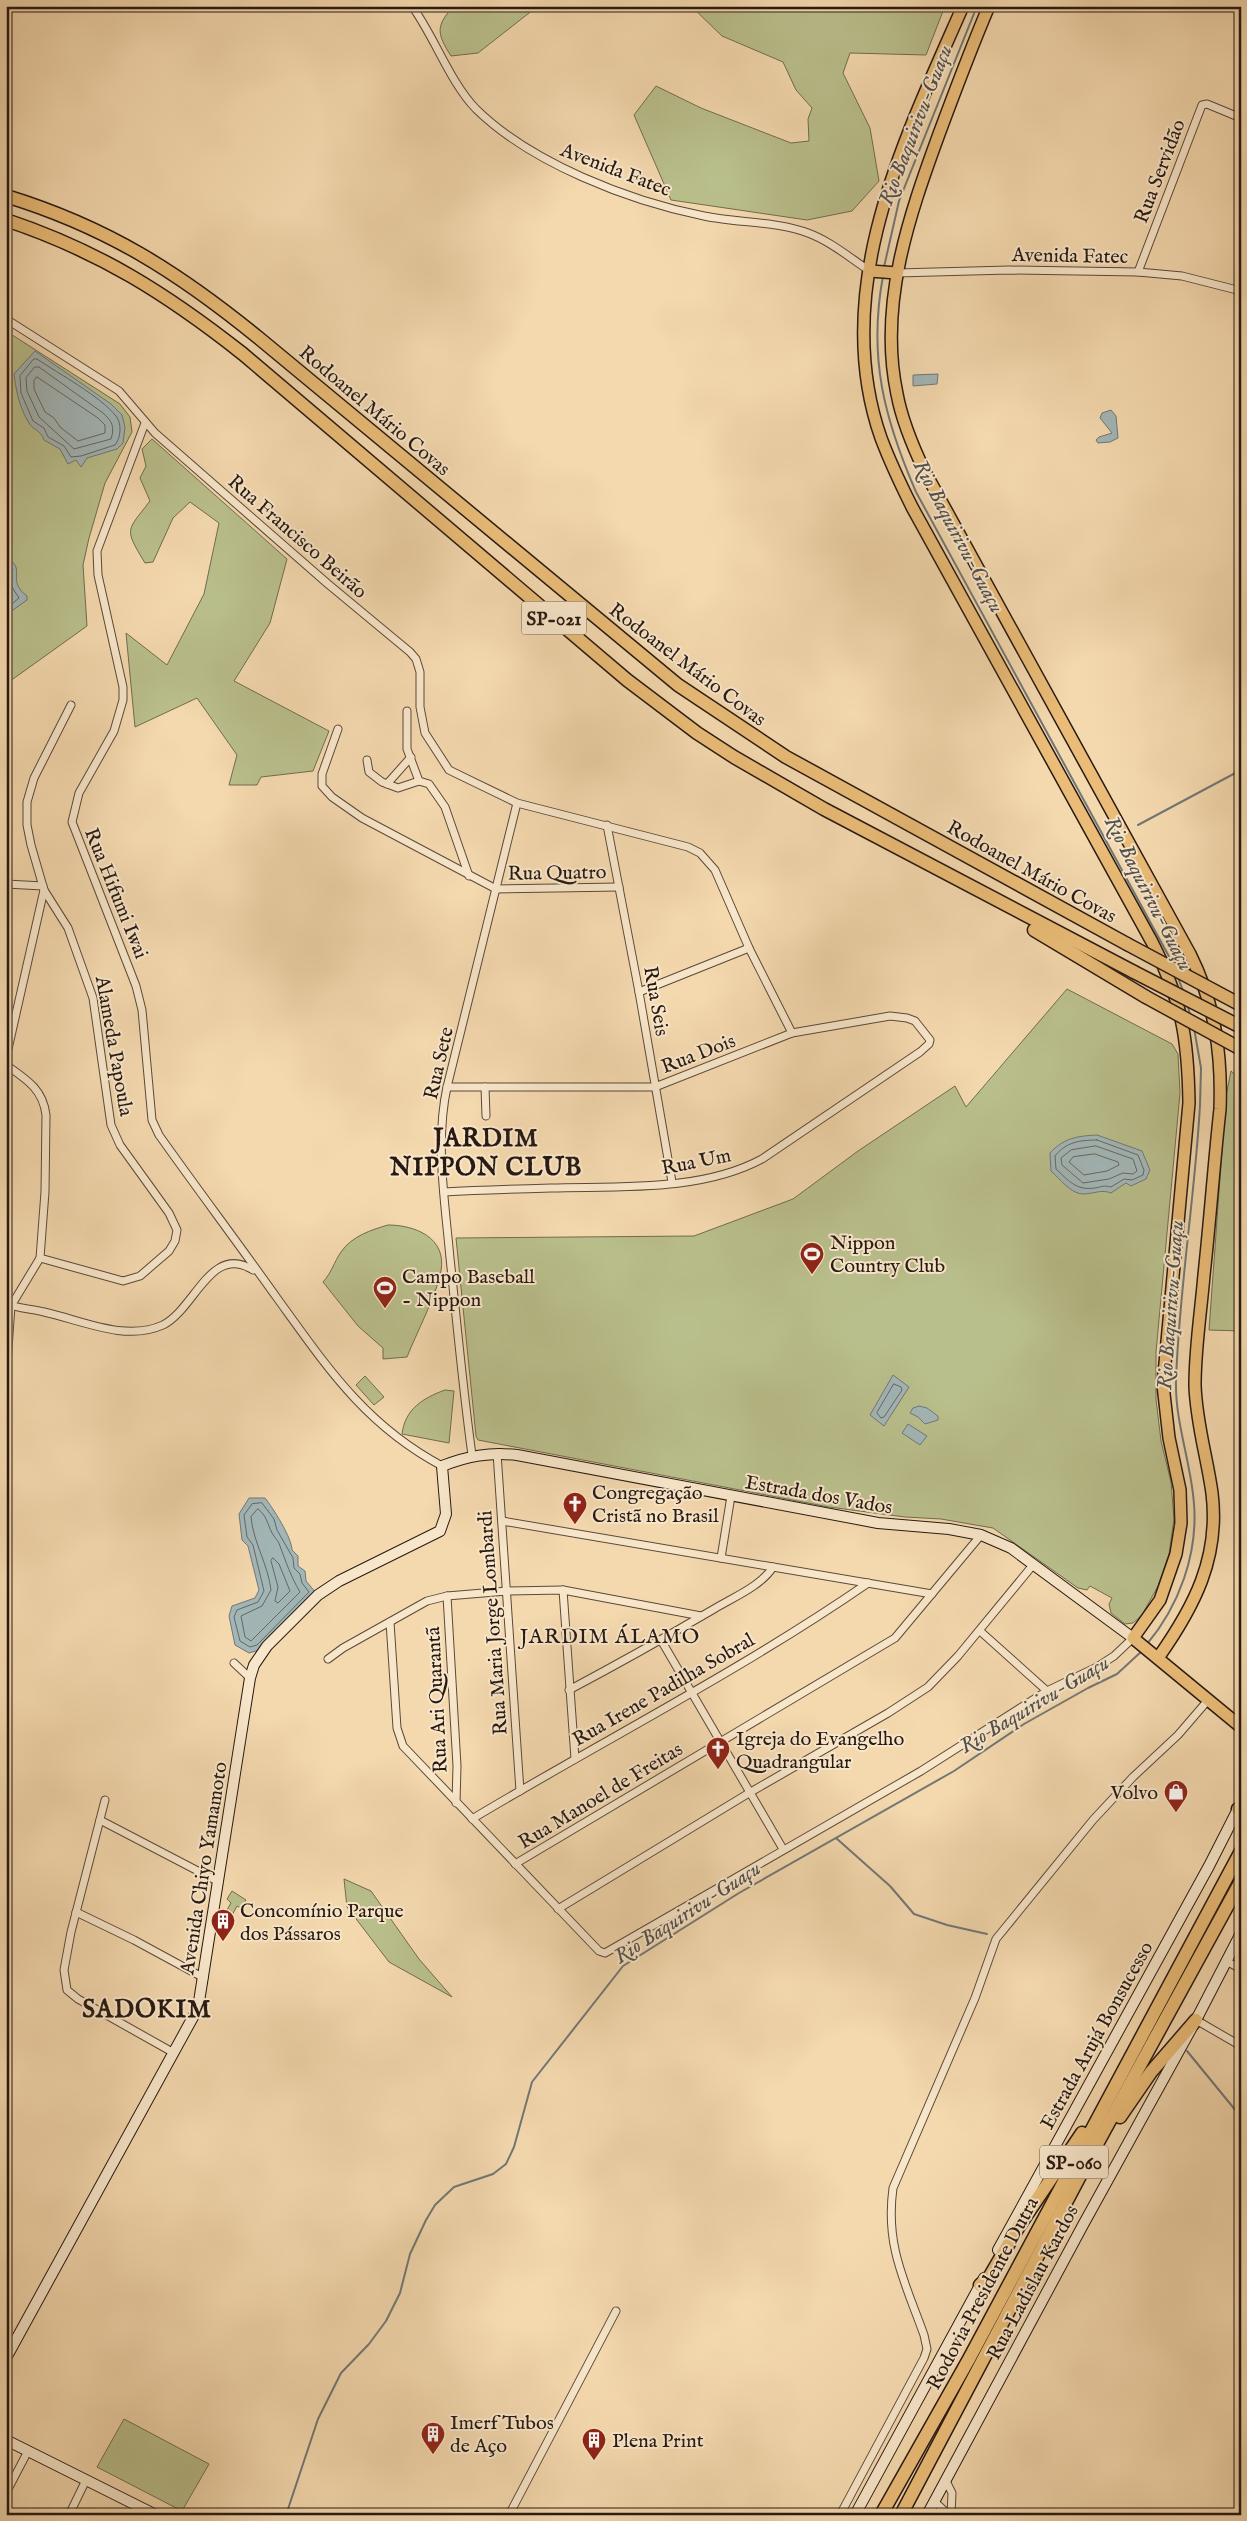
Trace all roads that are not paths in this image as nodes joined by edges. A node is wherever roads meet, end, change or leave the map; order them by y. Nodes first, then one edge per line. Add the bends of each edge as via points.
1 (412, 6) edge
2 (963, 6) edge
3 (989, 6) edge
4 (1241, 118) edge
5 (6, 196) edge
6 (6, 220) edge
7 (872, 271) junction
8 (893, 272) junction
9 (1138, 272) junction
10 (1241, 291) edge
11 (6, 319) edge
12 (145, 423) junction
13 (71, 705) dead end
14 (407, 711) dead end
15 (338, 729) dead end
16 (411, 757) junction
17 (367, 760) dead end
18 (419, 781) junction
19 (387, 784) junction
20 (517, 803) junction
21 (607, 825) junction
22 (469, 876) junction
23 (6, 884) edge
24 (619, 887) junction
25 (43, 888) junction
26 (496, 889) junction
27 (1001, 904) junction
28 (749, 948) junction
29 (639, 992) junction
30 (1241, 1004) edge
31 (1241, 1027) edge
32 (792, 1033) junction
33 (1241, 1050) edge
34 (920, 1052) joint
35 (6, 1058) edge
36 (6, 1065) edge
37 (447, 1087) junction
38 (485, 1087) junction
39 (655, 1087) junction
40 (486, 1116) dead end
41 (672, 1182) junction
42 (444, 1192) junction
43 (40, 1258) junction
44 (258, 1272) junction
45 (9, 1305) edge
46 (9, 1314) edge
47 (6, 1377) edge
48 (497, 1453) junction
49 (472, 1456) junction
50 (442, 1466) junction
51 (731, 1496) junction
52 (502, 1521) junction
53 (981, 1535) junction
54 (721, 1558) junction
55 (1033, 1565) junction
56 (773, 1567) junction
57 (868, 1583) junction
58 (563, 1590) junction
59 (507, 1591) junction
60 (932, 1594) junction
61 (447, 1596) junction
62 (701, 1616) junction
63 (390, 1622) junction
64 (980, 1631) junction
65 (661, 1640) junction
66 (1137, 1641) junction
67 (1155, 1656) junction
68 (328, 1660) dead end
69 (234, 1663) dead end
70 (250, 1678) junction
71 (569, 1690) junction
72 (1047, 1691) junction
73 (691, 1692) junction
74 (1209, 1699) junction
75 (1241, 1727) edge
76 (720, 1743) junction
77 (575, 1759) junction
78 (520, 1791) junction
79 (749, 1793) junction
80 (105, 1800) dead end
81 (456, 1803) junction
82 (1240, 1805) edge
83 (472, 1819) junction
84 (100, 1820) junction
85 (783, 1849) junction
86 (1241, 1851) edge
87 (515, 1864) junction
88 (1241, 1881) edge
89 (218, 1882) junction
90 (558, 1909) junction
91 (76, 1912) junction
92 (1241, 1933) edge
93 (1226, 1962) junction
94 (1241, 1969) edge
95 (204, 1978) junction
96 (1196, 2020) junction
97 (1241, 2046) edge
98 (174, 2053) junction
99 (1104, 2106) junction
100 (1091, 2155) junction
101 (980, 2286) junction
102 (616, 2311) dead end
103 (6, 2358) edge
104 (6, 2440) edge
105 (28, 2451) junction
106 (86, 2480) junction
107 (946, 2481) junction
108 (6, 2493) edge
109 (934, 2502) junction
110 (149, 2513) edge
111 (69, 2515) edge
112 (509, 2515) edge
113 (840, 2515) edge
114 (855, 2515) edge
115 (882, 2515) edge
116 (901, 2515) edge
117 (927, 2515) edge
118 (950, 2515) edge

1 - 7 street, Avenida Fatec via 464,96 496,126 537,155 643,199 704,216 809,233
2 - 7 main road via 890,180 878,226
3 - 8 main road via 916,199
4 - 9 street, Rua Servidão via 1207,104 1202,105
5 - 30 highway, Rodoanel Mário Covas / SP-021, bridge via 68,217 116,239 209,299 646,659 728,721 786,758
6 - 27 highway, Rodoanel Mário Covas / SP-021 via 85,250 184,308 243,354 627,680 697,733 774,781
7 - 8 main road
7 - 66 main road via 865,307 864,353 874,413 888,455 912,507 1158,954 1184,1026 1189,1103 1163,1385 1169,1438 1180,1490 1181,1523 1176,1554 1160,1600
8 - 9 street, Avenida Fatec
8 - 67 main road via 896,393 914,448 980,575 1190,954 1206,992 1217,1033 1220,1109 1195,1385 1214,1514 1211,1543 1198,1594 1176,1632
9 - 10 street, Avenida Fatec via 1182,276
11 - 12 street, Rua Francisco Beirão via 119,391
12 - 20 street, Rua Francisco Beirão via 410,652 420,672 421,720 444,765 456,775
12 - 44 street, Rua Hifumi Iwai via 97,551 98,575 123,700 114,731 79,793 72,822 136,986 142,1010 152,1120 159,1135
13 - 25 street, Alameda Papoula via 34,778 27,802 27,825
14 - 16 street via 407,749
15 - 22 street via 322,774 322,786 326,792 362,818
16 - 18 street
16 - 19 street
17 - 19 street via 369,772
18 - 19 street via 398,788
18 - 22 street via 429,784 445,808
20 - 21 street, Rua Francisco Beirão
20 - 26 street, Rua Sete
21 - 24 street, Rua Seis
21 - 28 street, Rua Francisco Beirão via 700,852 715,870
22 - 26 street
23 - 25 street
24 - 26 street, Rua Quatro
24 - 29 street, Rua Seis
25 - 35 street
25 - 43 street, Alameda Papoula via 68,928 93,998 111,1125 120,1145 169,1213 177,1230 169,1251 140,1276 123,1281
26 - 37 street, Rua Sete
27 - 31 highway, Rodoanel Mário Covas / SP-021, bridge
27 - 33 highway, bridge via 1026,925
28 - 29 street
28 - 32 street, Rua Francisco Beirão
29 - 39 street, Rua Seis
32 - 34 street, Rua Dois via 898,1016 915,1021 928,1035 929,1044
32 - 39 street, Rua Dois
34 - 41 street, Rua Um via 746,1168 723,1175
36 - 43 street via 34,1085 44,1102 45,1192
37 - 38 street, Rua Dois
37 - 42 street, Rua Sete via 441,1135
38 - 39 street, Rua Dois
38 - 40 street
39 - 41 street, Rua Seis
41 - 42 street, Rua Um via 633,1188
42 - 49 street, Rua Sete via 462,1386
43 - 45 street
44 - 45 street via 239,1262 223,1265 172,1318 142,1330 109,1329
44 - 50 street, Rua Hifumi Iwai via 325,1363 361,1405 396,1438
45 - 46 street
46 - 47 street
48 - 49 street, Estrada dos Vados
48 - 51 street, Estrada dos Vados
48 - 52 street, Rua Maria Jorge Lombardi
49 - 50 street, Estrada dos Vados
50 - 70 street, Avenida Chiyo Yamamoto via 446,1514 440,1531 338,1581 318,1595 267,1646
51 - 53 street, Estrada dos Vados via 878,1523
51 - 54 street
52 - 54 street
52 - 59 street, Rua Maria Jorge Lombardi
53 - 55 street, Estrada dos Vados via 1011,1548
53 - 60 street, Rua Manoel de Freitas
54 - 56 street
55 - 64 street
55 - 66 street, Estrada dos Vados
56 - 57 street
56 - 62 street via 754,1585
57 - 60 street
57 - 73 street, Rua Irene Padilha Sobral via 834,1607
58 - 59 street
58 - 62 street
58 - 71 street
59 - 61 street
59 - 78 street, Rua Maria Jorge Lombardi
60 - 76 street, Rua Manoel de Freitas via 895,1638
61 - 63 street via 427,1601
61 - 81 street, Rua Ari Quarantã via 457,1766
62 - 65 street
63 - 68 street
63 - 81 street via 399,1738
64 - 72 street
64 - 79 street via 928,1687
65 - 71 street
65 - 73 street
66 - 67 main road
66 - 72 street via 1097,1667
67 - 74 main road
69 - 70 street
70 - 89 street, Avenida Chiyo Yamamoto
71 - 77 street
72 - 85 street via 936,1762
73 - 76 street
73 - 77 street, Rua Irene Padilha Sobral
74 - 75 main road
74 - 113 street via 1178,1735 1093,1820 996,1939 975,1998 893,2188 890,2213 894,2250 927,2349
76 - 79 street
76 - 87 street, Rua Manoel de Freitas
77 - 78 street, Rua Irene Padilha Sobral
78 - 83 street, Rua Irene Padilha Sobral
79 - 85 street
79 - 90 street
80 - 84 street
81 - 83 street
82 - 101 street, Estrada Arujá Bonsucesso via 1210,1866
83 - 87 street
84 - 89 street
84 - 91 street
85 - 90 street via 608,1953 599,1951
86 - 99 highway, Rodovia Presidente Dutra / SP-060
87 - 90 street
88 - 100 highway, Rodovia Presidente Dutra / SP-060
89 - 95 street, Avenida Chiyo Yamamoto
91 - 95 street
91 - 98 street via 64,1970 67,1990
92 - 93 street, Rua Ladislau Kardos
93 - 94 street
93 - 96 street, Rua Ladislau Kardos
95 - 98 street, Avenida Chiyo Yamamoto via 198,2008
96 - 97 street
96 - 100 highway via 1151,2072
96 - 107 street, Rua Ladislau Kardos
98 - 103 street, Avenida Chiyo Yamamoto
99 - 101 highway via 1068,2152 990,2276
99 - 115 highway, Rodovia Presidente Dutra / SP-060
100 - 116 highway, Rodovia Presidente Dutra / SP-060
101 - 114 street, Estrada Arujá Bonsucesso
102 - 112 street
104 - 105 street
105 - 106 street
105 - 108 street
106 - 110 street
106 - 111 street
107 - 109 street, Rua Ladislau Kardos
107 - 118 street via 952,2494
109 - 117 street, Rua Ladislau Kardos
109 - 118 street

